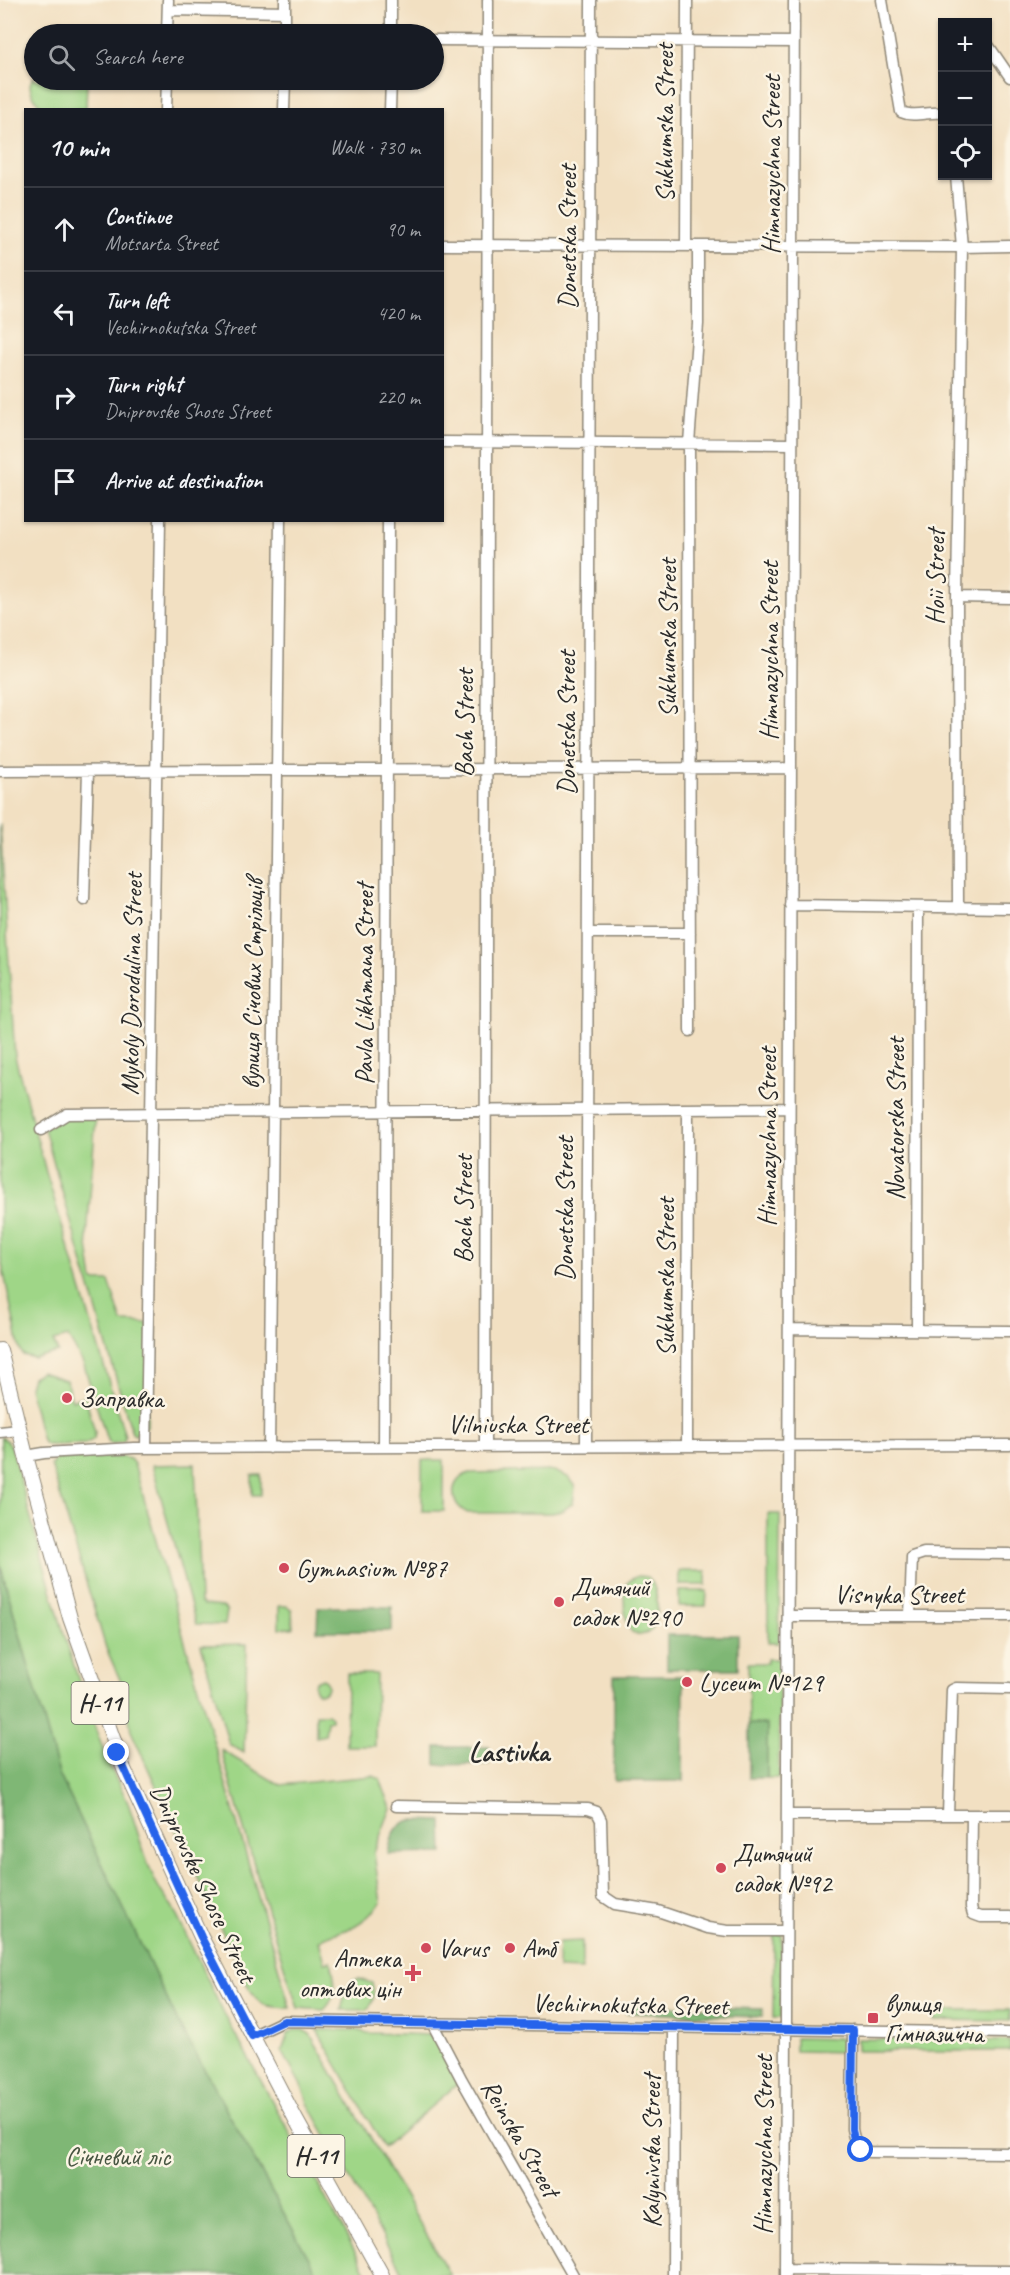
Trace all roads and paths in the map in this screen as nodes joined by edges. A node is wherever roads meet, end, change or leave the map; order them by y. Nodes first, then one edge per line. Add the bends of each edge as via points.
1 (285, 0) edge
2 (391, 0) edge
3 (488, 0) edge
4 (591, 0) edge
5 (687, 0) edge
6 (794, 0) edge
7 (882, 0) edge
8 (168, 5) edge
9 (285, 12) junction
10 (167, 24) edge
11 (285, 24) edge
12 (391, 24) edge
13 (444, 40) edge
14 (488, 40) junction
15 (590, 41) junction
16 (687, 42) junction
17 (794, 42) junction
18 (992, 51) edge
19 (1010, 77) edge
20 (167, 90) edge
21 (285, 90) edge
22 (391, 90) edge
23 (166, 108) edge
24 (284, 108) edge
25 (390, 108) edge
26 (938, 113) edge
27 (956, 180) edge
28 (590, 244) junction
29 (444, 245) edge
30 (488, 245) junction
31 (686, 246) junction
32 (698, 246) junction
33 (793, 246) junction
34 (1010, 246) edge
35 (962, 247) junction
36 (444, 442) edge
37 (487, 443) junction
38 (589, 443) junction
39 (689, 444) junction
40 (792, 444) junction
41 (160, 522) edge
42 (279, 522) edge
43 (388, 522) edge
44 (957, 597) junction
45 (1010, 598) edge
46 (791, 768) junction
47 (588, 769) junction
48 (690, 769) junction
49 (277, 770) junction
50 (387, 770) junction
51 (486, 770) junction
52 (0, 771) edge
53 (88, 771) junction
54 (157, 771) junction
55 (84, 900) dead end
56 (790, 905) junction
57 (918, 908) junction
58 (958, 908) junction
59 (1010, 908) edge
60 (588, 933) junction
61 (690, 933) junction
62 (690, 1031) dead end
63 (789, 1108) junction
64 (688, 1109) junction
65 (485, 1110) junction
66 (587, 1110) junction
67 (385, 1111) junction
68 (273, 1112) junction
69 (151, 1113) junction
70 (41, 1130) dead end
71 (789, 1329) junction
72 (917, 1330) junction
73 (1010, 1331) edge
74 (0, 1350) edge
75 (19, 1430) junction
76 (0, 1432) edge
77 (1010, 1445) edge
78 (586, 1446) junction
79 (687, 1446) junction
80 (788, 1446) junction
81 (384, 1447) junction
82 (484, 1447) junction
83 (146, 1448) junction
84 (269, 1448) junction
85 (26, 1456) junction
86 (1010, 1554) edge
87 (788, 1616) junction
88 (910, 1616) junction
89 (1010, 1617) edge
90 (1010, 1689) edge
91 (396, 1806) dead end
92 (787, 1815) junction
93 (948, 1815) junction
94 (972, 1815) junction
95 (1010, 1815) edge
96 (1010, 1917) edge
97 (786, 1930) junction
98 (432, 2023) junction
99 (674, 2027) junction
100 (786, 2029) junction
101 (853, 2030) junction
102 (1010, 2033) edge
103 (252, 2036) junction
104 (1010, 2153) edge
105 (1010, 2271) edge
106 (785, 2272) edge
107 (382, 2275) edge
108 (573, 2275) edge
109 (673, 2275) edge

1 - 9 street
2 - 12 street
3 - 14 street, Bach Street
4 - 15 street, Donetska Street
5 - 16 street, Sukhumska Street
6 - 17 street, Himnazychna Street
7 - 26 street via 901,112
8 - 9 street
8 - 10 street
9 - 11 street
13 - 14 street
14 - 15 street
14 - 30 street, Bach Street
15 - 16 street
15 - 28 street, Donetska Street
16 - 17 street
16 - 31 street, Sukhumska Street
17 - 33 street, Himnazychna Street
18 - 19 street
20 - 23 street
21 - 24 street
22 - 25 street
27 - 35 street, Hoii Street
28 - 30 street
28 - 31 street
28 - 38 street, Donetska Street
29 - 30 street
30 - 37 street, Bach Street
31 - 32 street
32 - 33 street
32 - 39 street, Sukhumska Street via 698,324
33 - 35 street
33 - 40 street, Himnazychna Street
34 - 35 street
35 - 44 street, Hoii Street
36 - 37 street
37 - 38 street
37 - 51 street, Bach Street
38 - 39 street
38 - 47 street, Donetska Street
39 - 40 street
39 - 48 street, Sukhumska Street
40 - 46 street, Himnazychna Street
41 - 54 street, Mykoly Dorodulina Street
42 - 49 street, вулиця Січових Стрільців
43 - 50 street, Pavla Likhmana Street
44 - 45 street
44 - 58 street, Hoii Street
46 - 48 street
46 - 56 street, Himnazychna Street
47 - 48 street
47 - 51 street
47 - 60 street, Donetska Street
48 - 61 street, Sukhumska Street
49 - 50 street
49 - 54 street
49 - 68 street, вулиця Січових Стрільців
50 - 51 street
50 - 67 street, Pavla Likhmana Street
51 - 65 street, Bach Street
52 - 53 street
53 - 54 street
53 - 55 street
54 - 69 street, Mykoly Dorodulina Street
56 - 57 street
56 - 63 street, Himnazychna Street
57 - 58 street
57 - 72 street, Novatorska Street
58 - 59 street
60 - 61 street
60 - 66 street, Donetska Street
61 - 62 street, Sukhumska Street
63 - 64 street
63 - 71 street, Himnazychna Street
64 - 66 street
64 - 79 street, Sukhumska Street
65 - 66 street
65 - 67 street
65 - 82 street, Bach Street
66 - 78 street, Donetska Street
67 - 68 street
67 - 81 street, Pavla Likhmana Street
68 - 69 street
68 - 84 street, вулиця Січових Стрільців
69 - 70 street via 67,1114
69 - 83 street, Mykoly Dorodulina Street
71 - 72 street
71 - 80 street, Himnazychna Street
72 - 73 street
74 - 75 main road, Dniprovske Shose Street / Н-11
75 - 76 street
75 - 85 main road, Dniprovske Shose Street / Н-11
77 - 80 street, Vilniuska Street
78 - 79 street, Vilniuska Street
78 - 82 street, Vilniuska Street
79 - 80 street, Vilniuska Street
80 - 87 street, Himnazychna Street
81 - 82 street, Vilniuska Street
81 - 84 street, Vilniuska Street
83 - 84 street, Vilniuska Street
83 - 85 street, Vilniuska Street
85 - 103 main road, Dniprovske Shose Street / Н-11 via 70,1618 120,1761 201,1937
86 - 88 street via 924,1553 912,1557
87 - 88 street, Visnyka Street
87 - 92 street, Himnazychna Street
88 - 89 street, Visnyka Street
90 - 93 street via 952,1690
91 - 97 street via 588,1809 597,1812 601,1820 603,1896 615,1904 658,1911 708,1928
92 - 93 street
92 - 97 street, Himnazychna Street
93 - 94 street
94 - 95 street
94 - 96 street via 973,1914
97 - 100 street, Himnazychna Street
98 - 99 street, Vechirnokutska Street
98 - 103 street, Vechirnokutska Street via 284,2021
98 - 108 street, Reinska Street
99 - 100 street, Vechirnokutska Street
99 - 109 street, Kalynivska Street
100 - 101 street, Vechirnokutska Street
100 - 106 street, Himnazychna Street
101 - 102 street, Vechirnokutska Street
101 - 104 street via 852,2129 861,2150
103 - 107 main road, Dniprovske Shose Street / Н-11
105 - 106 street

